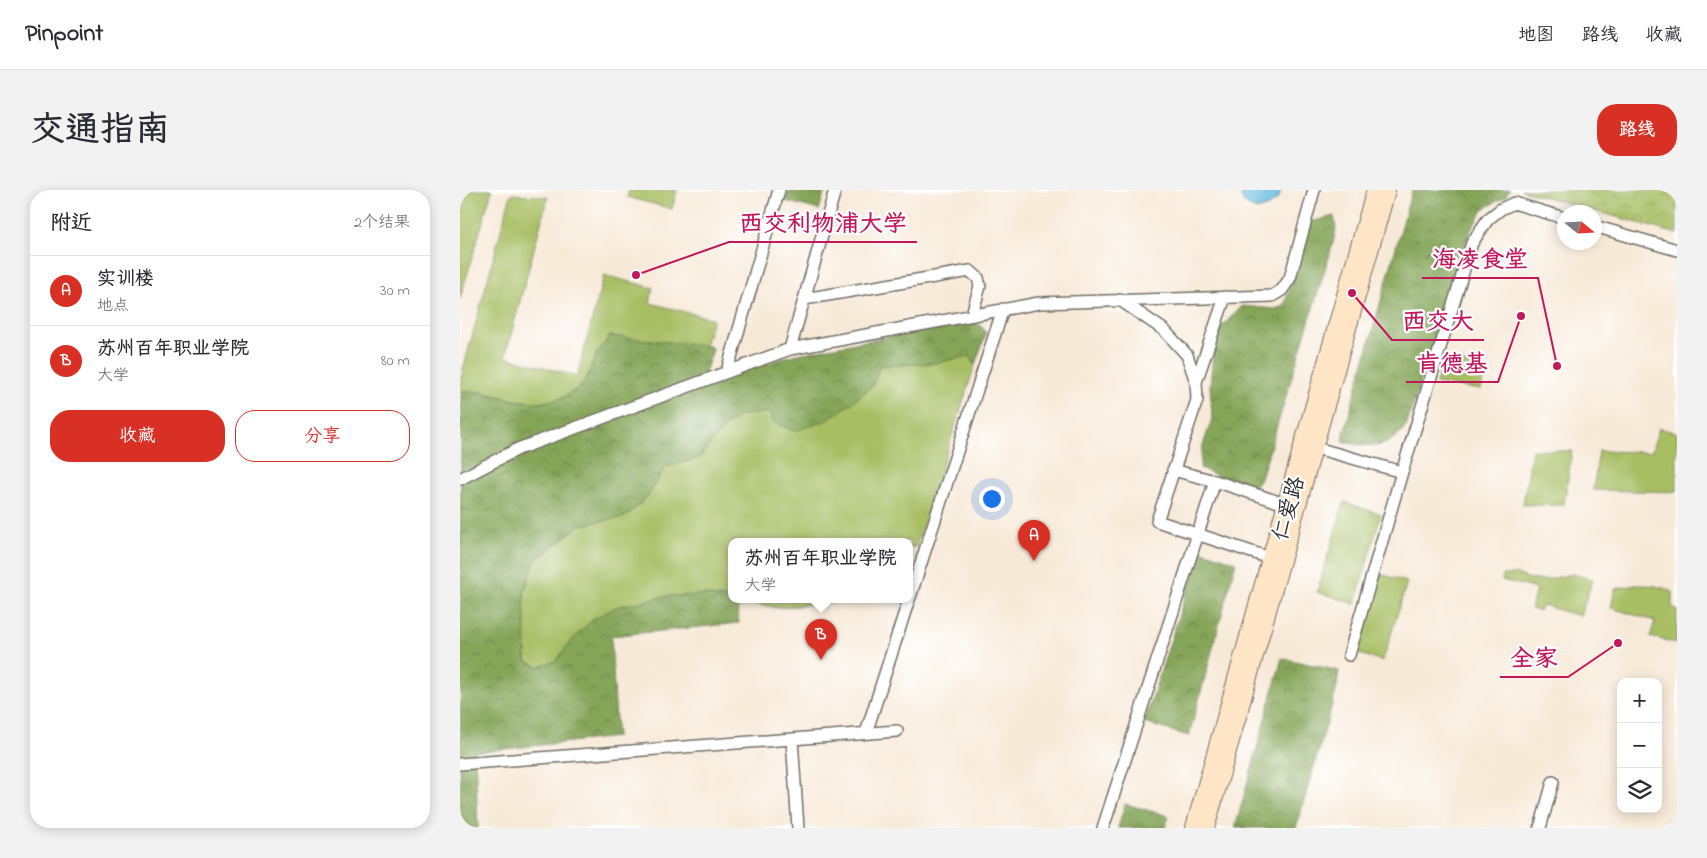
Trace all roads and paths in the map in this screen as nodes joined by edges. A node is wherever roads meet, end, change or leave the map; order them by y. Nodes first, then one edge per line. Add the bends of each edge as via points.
1 (779, 190) edge
2 (834, 190) edge
3 (1314, 190) edge
4 (1381, 190) edge
5 (1557, 216) edge
6 (1602, 228) edge
7 (1677, 250) edge
8 (1225, 297) junction
9 (804, 299) junction
10 (1120, 300) junction
11 (1003, 308) junction
12 (972, 314) junction
13 (790, 349) junction
14 (727, 371) junction
15 (1196, 382) junction
16 (1308, 446) junction
17 (1173, 470) junction
18 (1402, 472) junction
19 (460, 479) edge
20 (1215, 481) junction
21 (1291, 506) junction
22 (1197, 534) junction
23 (1276, 560) junction
24 (913, 589) edge
25 (908, 603) edge
26 (1349, 655) dead end
27 (897, 731) dead end
28 (866, 733) junction
29 (792, 739) junction
30 (460, 764) edge
31 (1553, 782) dead end
32 (798, 828) edge
33 (1103, 828) edge
34 (1200, 828) edge
35 (1540, 828) edge

1 - 14 lane
2 - 9 lane
3 - 8 lane via 1290,278 1282,290 1272,296
4 - 16 main road, 仁爱路
5 - 18 lane via 1514,203 1488,219 1472,243
6 - 7 lane
8 - 10 lane
8 - 15 lane
9 - 12 lane via 970,272 978,278 980,286
9 - 13 lane
10 - 11 lane via 1039,303
10 - 15 lane via 1170,336 1187,355
11 - 12 lane
11 - 24 lane
12 - 13 lane
13 - 14 lane
14 - 19 lane via 518,449
15 - 17 lane via 1197,400
16 - 18 lane
16 - 21 main road, 仁爱路
17 - 20 lane
17 - 22 lane via 1157,521
18 - 26 lane
20 - 21 lane
20 - 22 lane
21 - 23 main road, 仁爱路
22 - 23 lane
22 - 33 lane
23 - 34 main road, 仁爱路
25 - 28 lane
27 - 28 lane
28 - 29 lane
29 - 30 lane
29 - 32 lane
31 - 35 lane

